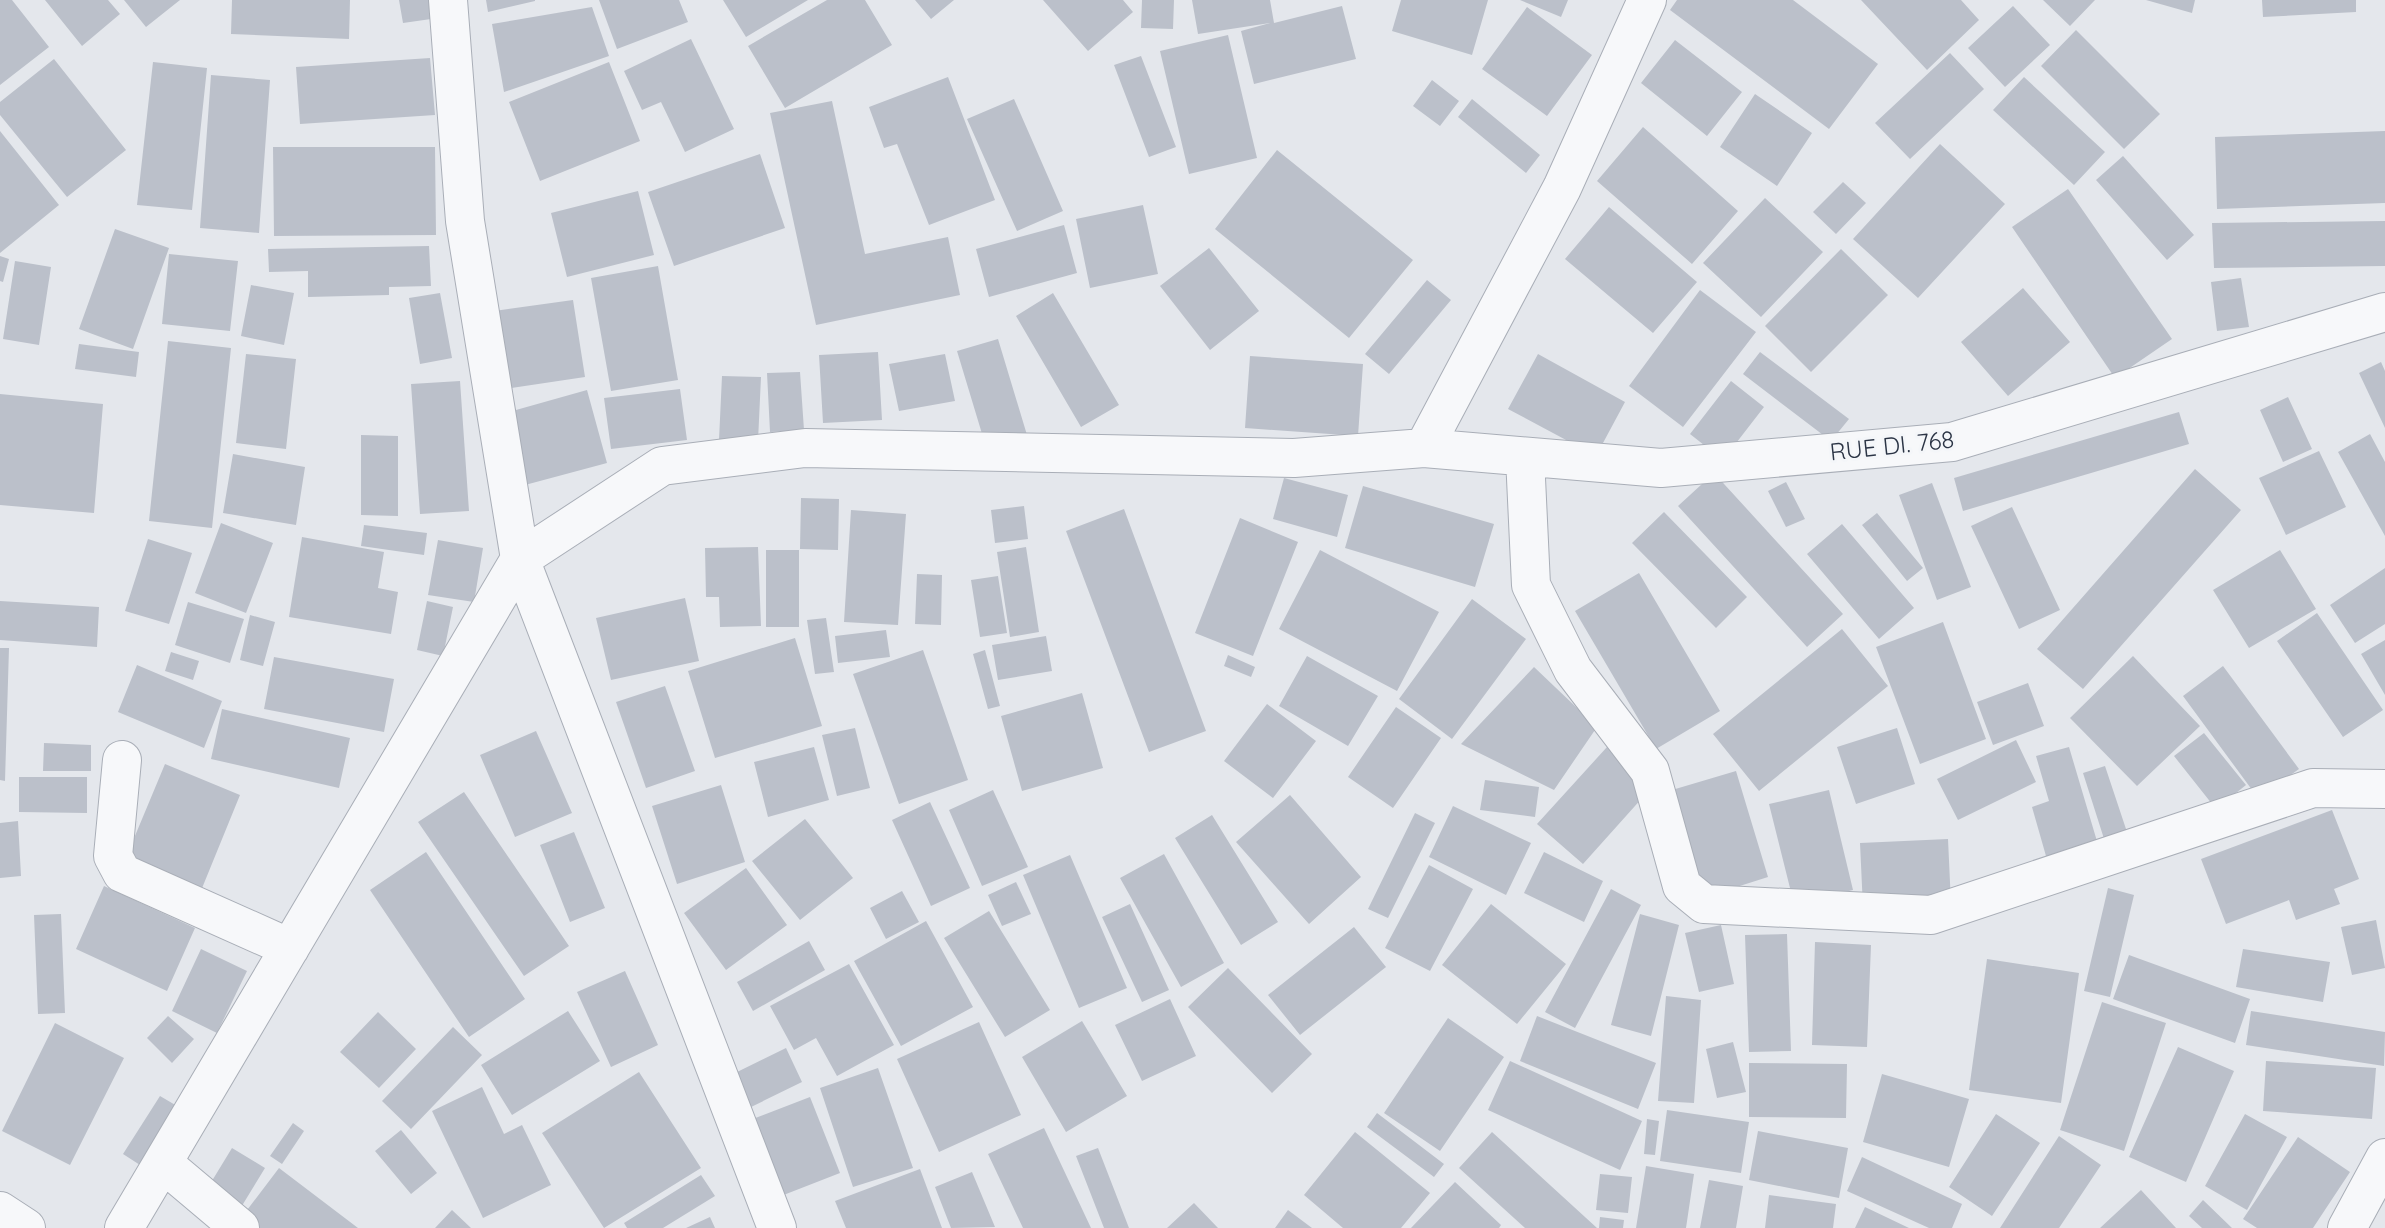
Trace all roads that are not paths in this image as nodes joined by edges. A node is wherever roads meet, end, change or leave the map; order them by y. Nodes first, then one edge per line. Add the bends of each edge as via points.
1 (448, 0) edge
2 (1647, 0) edge
3 (2385, 313) edge
4 (1424, 448) junction
5 (1525, 457) junction
6 (520, 558) junction
7 (122, 760) dead end
8 (2385, 789) edge
9 (290, 948) junction
10 (2385, 1158) edge
11 (164, 1164) junction
12 (0, 1211) edge
13 (26, 1228) edge
14 (124, 1228) edge
15 (240, 1228) edge
16 (777, 1228) edge
17 (2347, 1228) edge

1 - 6 street via 465,220
2 - 4 street via 1562,188
3 - 5 street, RUE DI. 768 via 1952,442 1661,468
4 - 5 street, RUE DI. 768
4 - 6 street, RUE DI. 768 via 1294,458 792,449 662,466
5 - 8 street via 1531,585 1573,670 1650,771 1682,886 1704,904 1931,915 2313,788
6 - 9 street
6 - 16 street
7 - 9 street via 113,856 122,873
9 - 11 street
10 - 17 street
11 - 14 street
11 - 15 street
12 - 13 street

